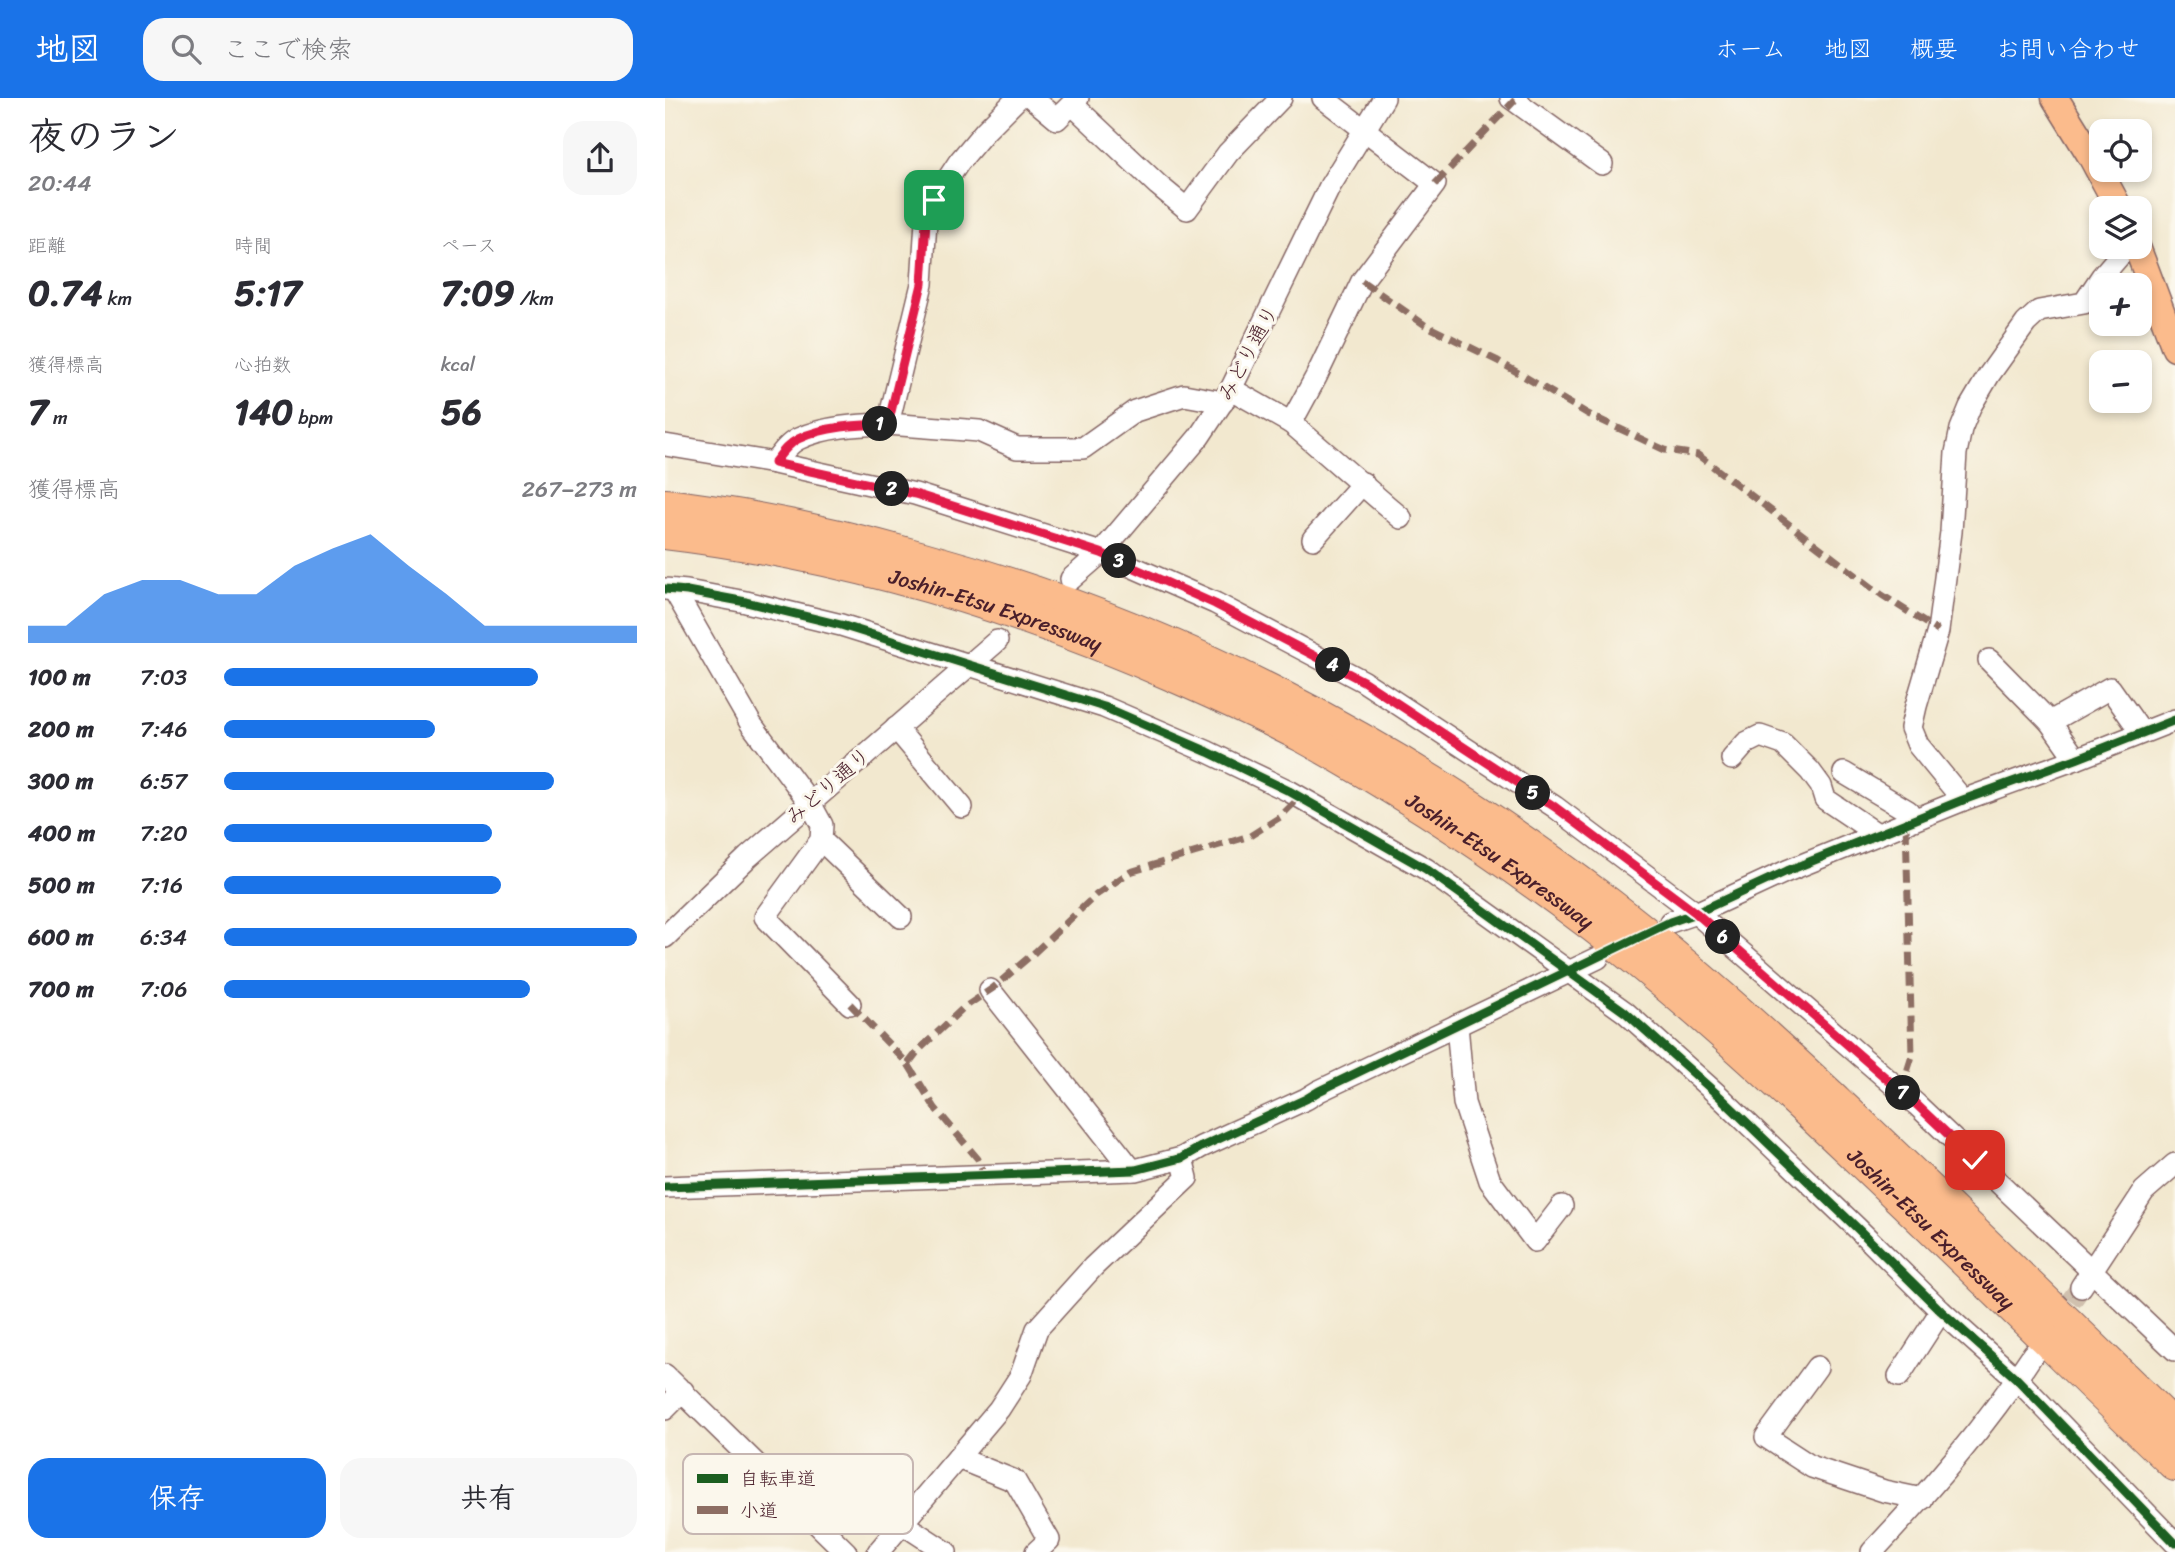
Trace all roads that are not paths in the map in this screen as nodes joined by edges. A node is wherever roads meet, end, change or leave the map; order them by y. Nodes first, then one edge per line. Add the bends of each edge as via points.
1 (1018, 98) edge
2 (1032, 98) edge
3 (1281, 98) edge
4 (1323, 98) edge
5 (1384, 98) edge
6 (1511, 98) edge
7 (2056, 98) edge
8 (1075, 101) edge
9 (1363, 129) junction
10 (1602, 164) dead end
11 (2113, 196) edge
12 (2117, 259) edge
13 (2142, 259) edge
14 (2175, 348) edge
15 (1227, 395) junction
16 (1291, 423) junction
17 (888, 424) junction
18 (665, 445) edge
19 (774, 463) junction
20 (1363, 483) junction
21 (665, 505) edge
22 (1401, 518) dead end
23 (665, 533) edge
24 (1313, 539) dead end
25 (1101, 553) junction
26 (1071, 579) dead end
27 (669, 590) edge
28 (997, 641) dead end
29 (1989, 660) dead end
30 (970, 664) junction
31 (2175, 720) edge
32 (2050, 722) junction
33 (895, 728) junction
34 (2141, 732) junction
35 (2076, 759) junction
36 (1732, 760) dead end
37 (1844, 772) dead end
38 (1962, 800) junction
39 (810, 803) junction
40 (962, 807) dead end
41 (1906, 823) junction
42 (1877, 834) junction
43 (821, 839) junction
44 (1696, 913) junction
45 (901, 917) dead end
46 (1670, 922) dead end
47 (665, 937) edge
48 (1598, 958) dead end
49 (1569, 972) junction
50 (990, 990) dead end
51 (850, 1004) dead end
52 (1457, 1025) junction
53 (1182, 1158) junction
54 (2175, 1164) edge
55 (1132, 1170) junction
56 (665, 1187) edge
57 (1562, 1206) dead end
58 (2086, 1279) junction
59 (1941, 1311) junction
60 (2175, 1350) edge
61 (2033, 1354) dead end
62 (1817, 1367) dead end
63 (665, 1374) edge
64 (1899, 1376) dead end
65 (2017, 1379) junction
66 (683, 1391) junction
67 (665, 1409) edge
68 (2175, 1427) edge
69 (747, 1454) edge
70 (958, 1458) junction
71 (2175, 1465) edge
72 (1922, 1499) junction
73 (913, 1512) edge
74 (913, 1531) edge
75 (828, 1534) edge
76 (894, 1534) edge
77 (2175, 1543) edge
78 (1878, 1550) edge
79 (846, 1552) edge
80 (878, 1552) edge
81 (946, 1552) edge
82 (1036, 1552) edge

1 - 17 street via 968,151 934,200 926,221 922,284
2 - 8 street via 1057,119
3 - 8 street via 1228,153 1187,209
4 - 9 street
5 - 9 street, みどり通り
6 - 10 street
7 - 11 main road
9 - 15 street, みどり通り
9 - 16 street via 1435,184 1362,281
12 - 38 street via 2084,303 2039,311 2026,323 1989,375 1961,429 1938,631 1911,728 1918,745
13 - 14 main road
15 - 16 street
15 - 17 street via 1184,395 1135,411 1083,448 1017,448 979,431
15 - 25 street, みどり通り via 1199,437
16 - 20 street
17 - 19 street via 845,427 797,439
18 - 19 street
19 - 25 street via 915,494
20 - 22 street
20 - 24 street
21 - 68 highway, Joshin-Etsu Expressway via 786,524 878,545 1059,600 1231,670 1396,758 1544,856 1731,1005 1891,1152
23 - 71 highway, Joshin-Etsu Expressway via 781,551 878,573 1047,624 1219,696 1384,783 1585,920 1727,1037
25 - 26 street, みどり通り
25 - 44 street via 1215,604 1363,681 1555,807
27 - 30 street via 746,602 841,625
27 - 39 street via 751,724
28 - 30 street, みどり通り
29 - 32 street
30 - 33 street, みどり通り
30 - 49 street via 1104,707 1289,791 1426,869
31 - 34 street
32 - 34 street via 2110,688
32 - 35 street
33 - 39 street, みどり通り
33 - 40 street
34 - 35 street
35 - 38 street
36 - 42 street via 1746,743 1760,736 1783,744 1810,771 1825,799
37 - 41 street via 1908,811
38 - 41 street
39 - 43 street via 822,825
39 - 47 street, みどり通り
41 - 42 street
42 - 44 street
43 - 45 street
43 - 51 street via 765,917
44 - 46 street
44 - 58 street via 1917,1105
48 - 49 street
49 - 52 street
49 - 59 street via 1625,1012 1719,1096
50 - 55 street
52 - 53 street
52 - 57 street via 1464,1103 1490,1181 1535,1241
53 - 55 street
53 - 70 street via 1187,1178 1093,1267 1037,1329 1021,1375
54 - 58 street via 2144,1191
55 - 56 street
58 - 60 street
59 - 64 street
59 - 65 street
61 - 65 street
62 - 72 street via 1766,1437 1812,1467
63 - 66 street
65 - 72 street
65 - 77 street
66 - 67 street
66 - 69 street
70 - 73 street
70 - 82 street via 1014,1481 1049,1540
72 - 78 street
74 - 81 street
75 - 79 street
76 - 80 street

